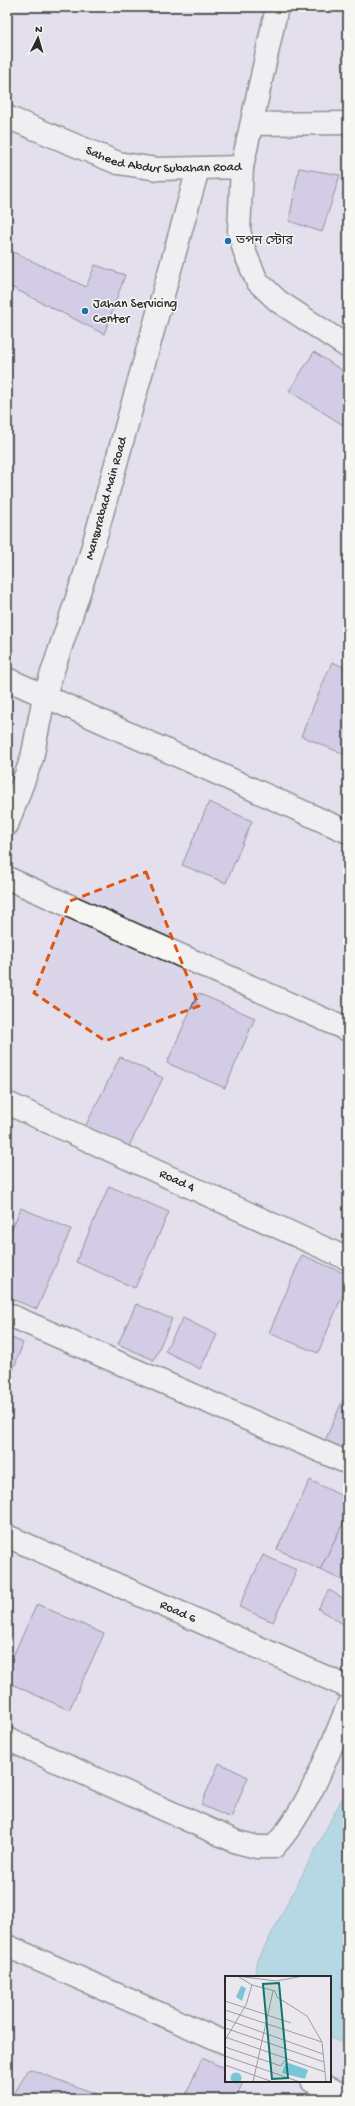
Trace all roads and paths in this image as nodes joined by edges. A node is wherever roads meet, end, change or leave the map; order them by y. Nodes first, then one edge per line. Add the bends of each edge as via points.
1 (277, 7) edge
2 (7, 117) edge
3 (348, 123) edge
4 (252, 124) junction
5 (242, 167) junction
6 (198, 169) junction
7 (348, 347) edge
8 (7, 680) edge
9 (44, 697) junction
10 (7, 825) edge
11 (348, 832) edge
12 (7, 878) edge
13 (348, 1030) edge
14 (7, 1103) edge
15 (348, 1259) edge
16 (7, 1314) edge
17 (348, 1463) edge
18 (7, 1536) edge
19 (348, 1688) edge
20 (348, 1706) edge
21 (7, 1738) edge
22 (7, 1946) edge
23 (225, 2043) edge
24 (314, 2082) edge
25 (348, 2097) edge

1 - 4 street
2 - 6 street, Saheed Abdur Subahan Road via 118,163 156,169
3 - 4 street
4 - 5 street
5 - 6 street, Saheed Abdur Subahan Road
5 - 7 street, Saheed Abdur Subahan Road via 239,231 245,253 258,281 278,301
6 - 9 street, Mansurabad Main Road via 86,571
8 - 9 street
9 - 10 street, Mansurabad Main Road via 32,758
9 - 11 street
12 - 13 street
14 - 15 street, Road 4
16 - 17 street
18 - 19 street, Road 6
20 - 21 street via 305,1806 274,1847 257,1847 237,1842
22 - 23 street
24 - 25 street

